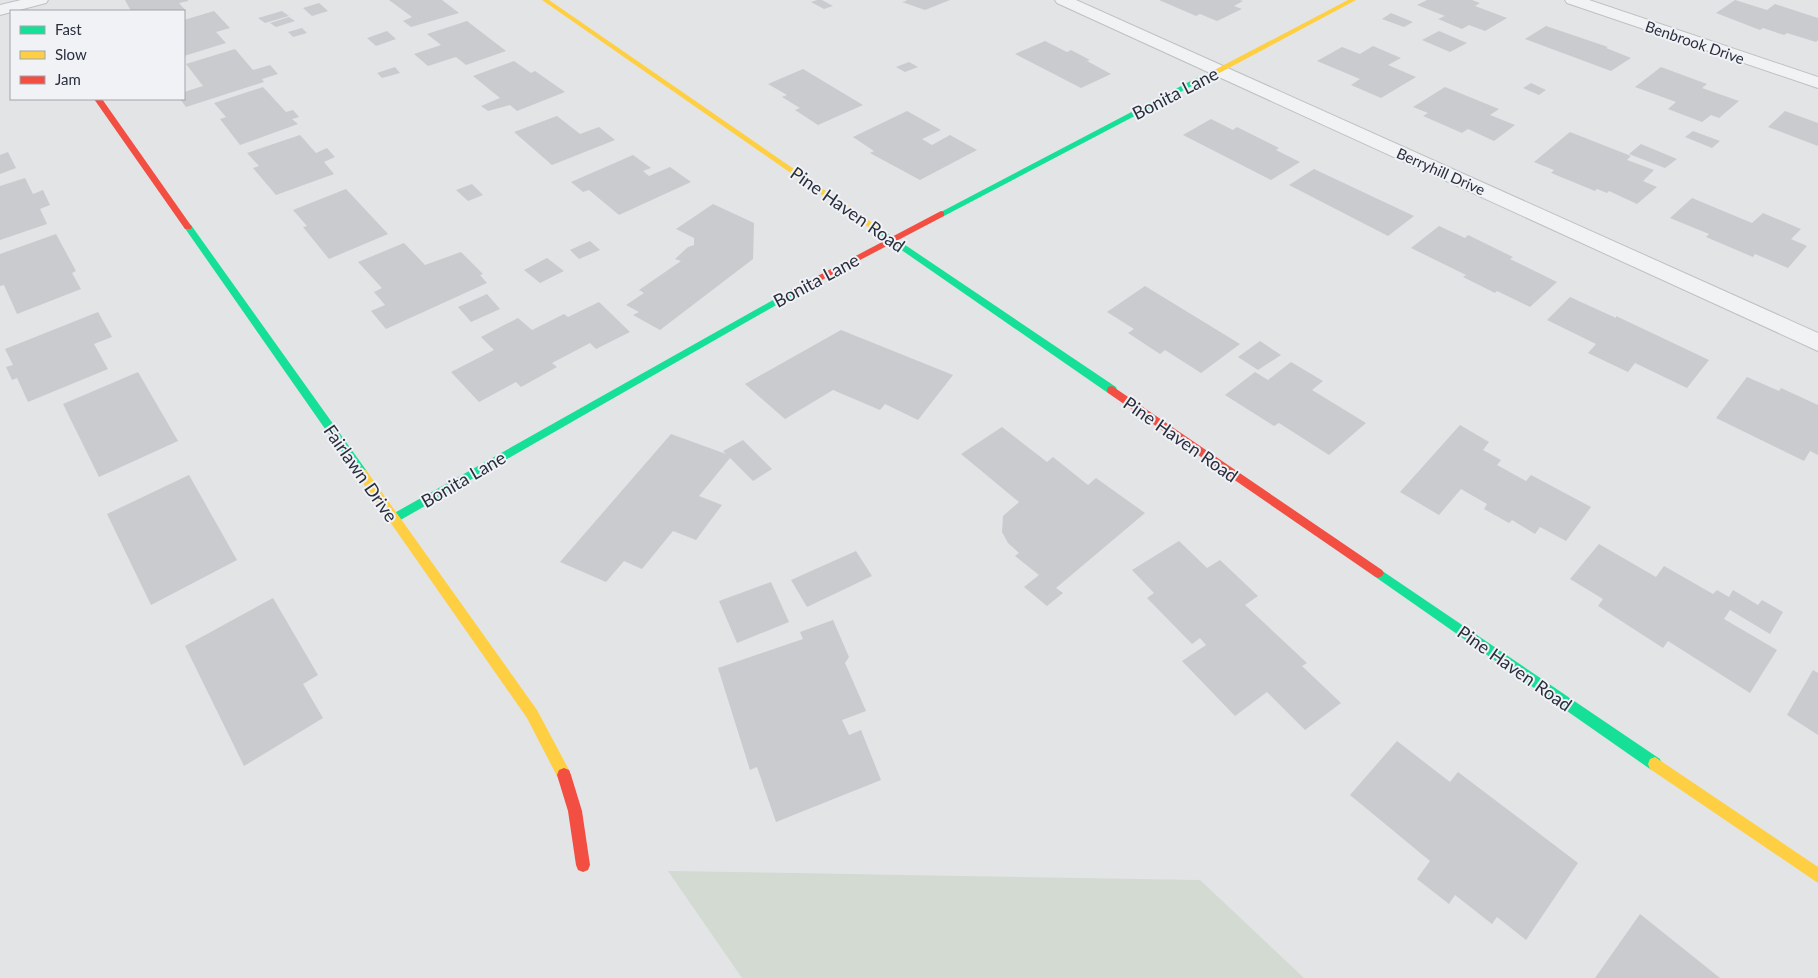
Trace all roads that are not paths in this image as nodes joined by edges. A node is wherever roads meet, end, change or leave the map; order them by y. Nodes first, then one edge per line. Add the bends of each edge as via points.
1 (545, 0) edge
2 (1063, 0) edge
3 (1353, 0) edge
4 (1573, 0) edge
5 (35, 5) edge
6 (0, 10) edge
7 (1220, 71) junction
8 (1818, 83) edge
9 (99, 100) edge
10 (891, 239) junction
11 (1818, 343) edge
12 (393, 519) junction
13 (583, 865) dead end
14 (1818, 876) edge

1 - 10 street, Pine Haven Road
2 - 7 street, Berryhill Drive
3 - 7 street, Bonita Lane
4 - 8 street, Benbrook Drive
5 - 6 street
7 - 10 street, Bonita Lane
7 - 11 street, Berryhill Drive
9 - 12 street, Fairlawn Drive
10 - 12 street, Bonita Lane via 722,330
10 - 14 street, Pine Haven Road
12 - 13 street, Fairlawn Drive via 532,714 561,767 575,811

